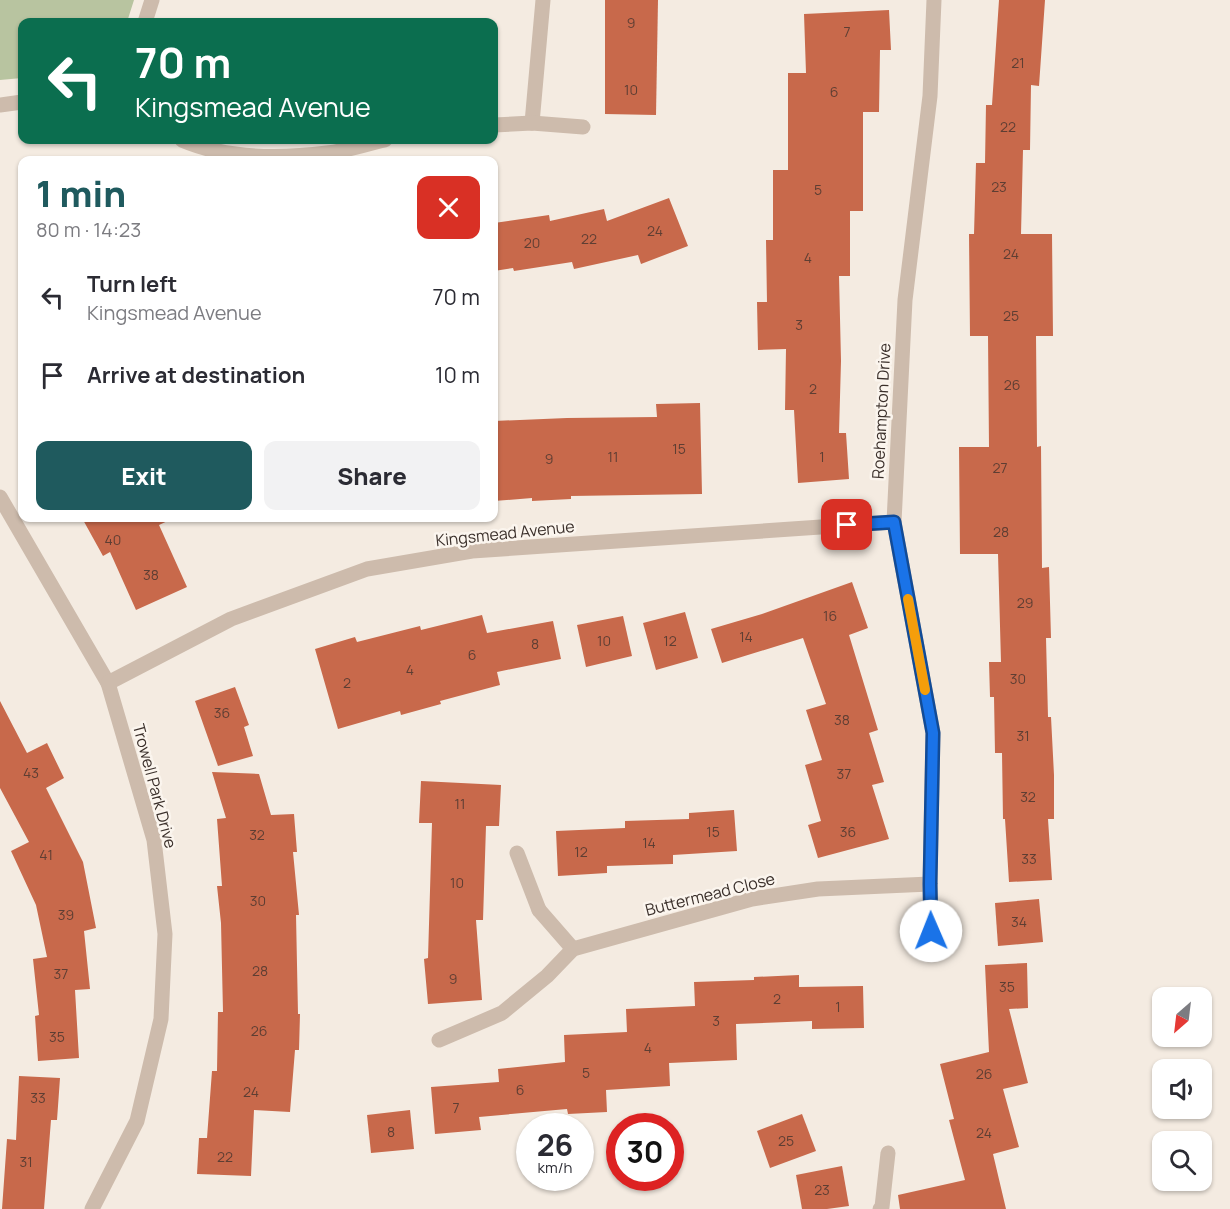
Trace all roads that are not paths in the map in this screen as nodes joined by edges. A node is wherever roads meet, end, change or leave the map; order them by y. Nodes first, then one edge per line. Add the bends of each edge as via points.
1 (152, 0) edge
2 (543, 0) edge
3 (934, 0) edge
4 (146, 18) edge
5 (18, 103) edge
6 (0, 105) edge
7 (532, 123) junction
8 (498, 125) edge
9 (583, 127) dead end
10 (194, 144) edge
11 (367, 144) edge
12 (257, 156) edge
13 (306, 156) edge
14 (0, 496) edge
15 (894, 522) junction
16 (108, 683) junction
17 (517, 853) dead end
18 (930, 884) junction
19 (931, 931) dead end
20 (573, 949) junction
21 (439, 1040) dead end
22 (888, 1153) dead end
23 (93, 1209) edge
24 (880, 1209) edge

1 - 4 street
2 - 7 street
3 - 15 street, Roehampton Drive via 930,96 905,300
5 - 6 street
7 - 8 street
7 - 9 street
10 - 12 street
11 - 13 street
14 - 16 street, Trowell Park Drive
15 - 16 street, Kingsmead Avenue via 472,551 367,569 231,619
15 - 18 street, Roehampton Drive via 933,733
16 - 23 street, Trowell Park Drive via 154,840 165,934 161,1019 137,1121
17 - 20 street via 539,910
18 - 19 street, Roehampton Drive
18 - 20 street, Buttermead Close via 818,889 752,899
20 - 21 street, Buttermead Close via 502,1012
22 - 24 street

